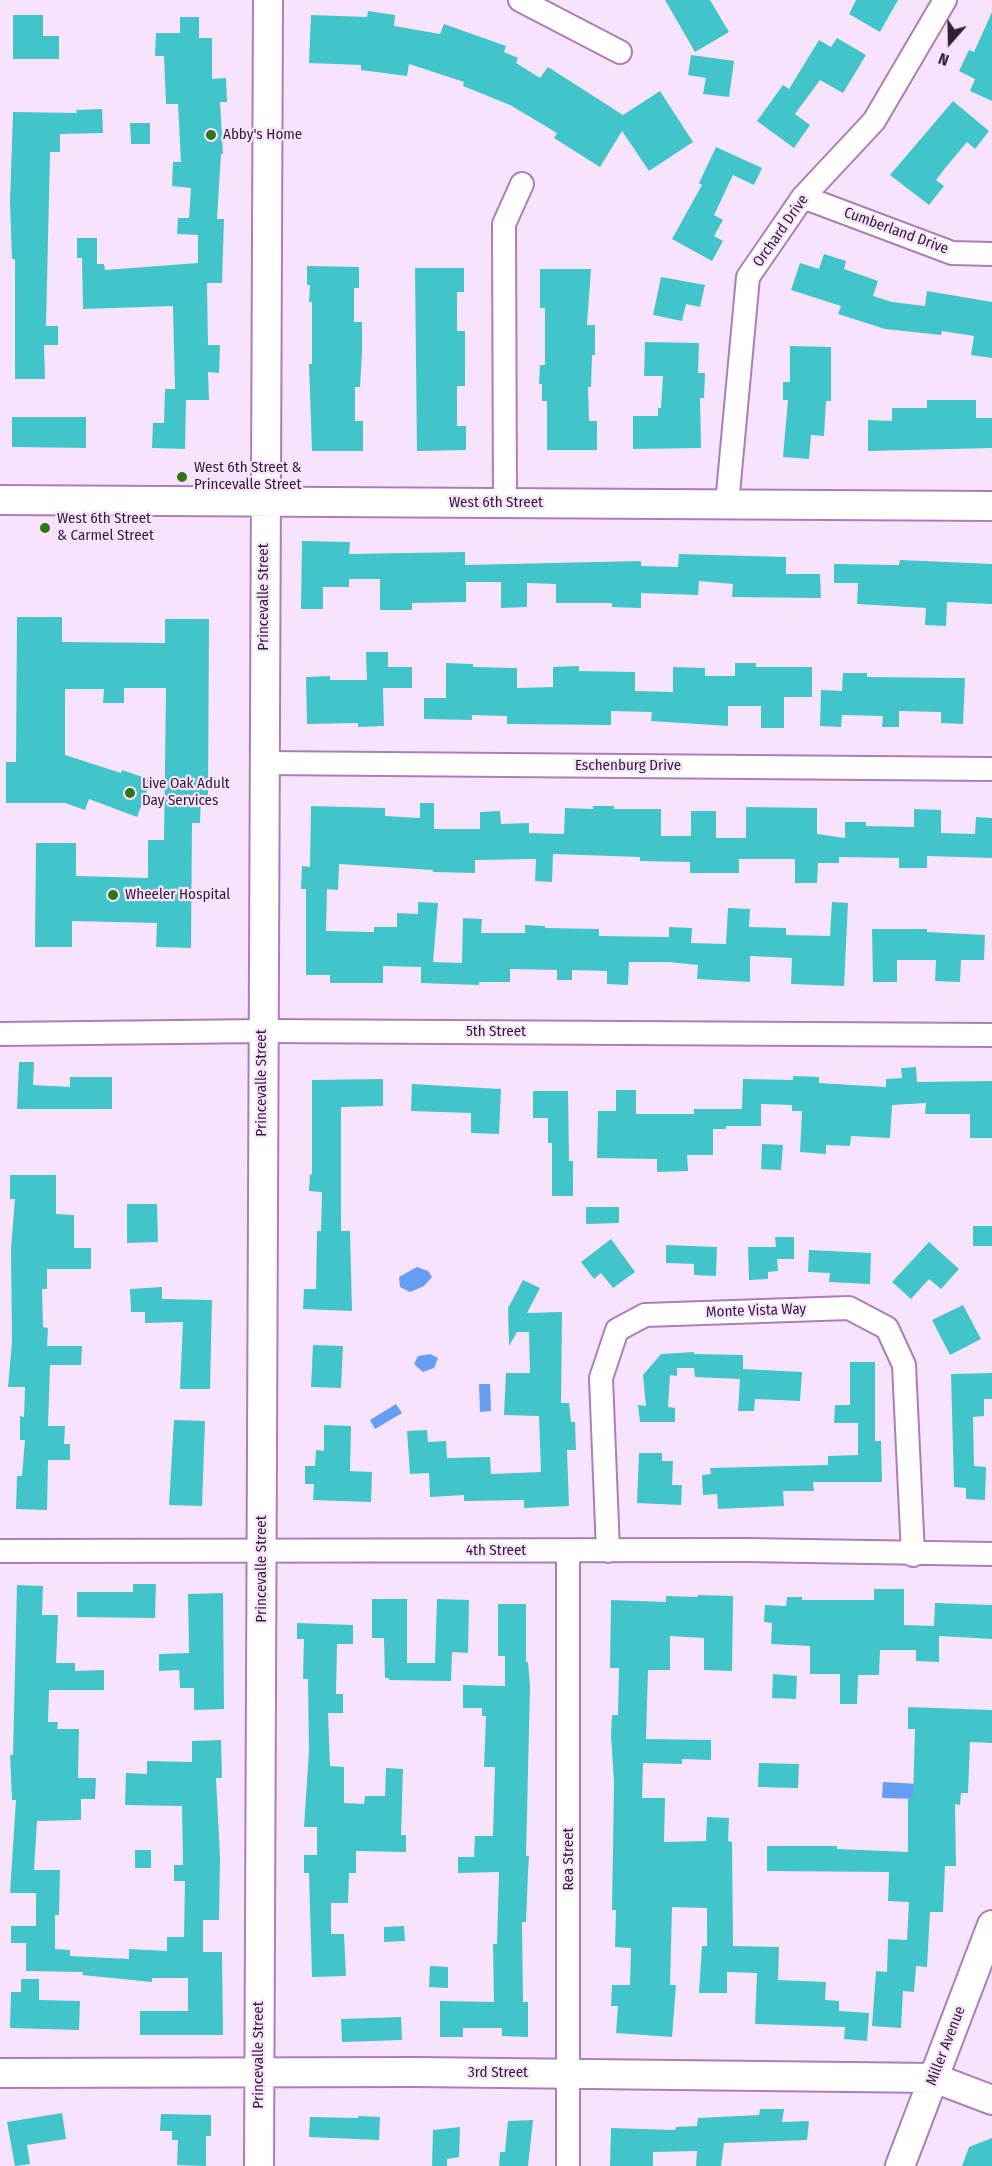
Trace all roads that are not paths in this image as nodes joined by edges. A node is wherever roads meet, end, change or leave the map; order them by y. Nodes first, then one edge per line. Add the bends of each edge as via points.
1 (268, 0) edge
2 (520, 0) edge
3 (945, 0) edge
4 (620, 52) dead end
5 (522, 184) dead end
6 (803, 197) junction
7 (992, 254) edge
8 (0, 500) edge
9 (264, 501) junction
10 (505, 503) junction
11 (727, 504) junction
12 (992, 506) edge
13 (263, 763) junction
14 (992, 769) edge
15 (262, 1030) junction
16 (0, 1034) edge
17 (992, 1035) edge
18 (0, 1551) edge
19 (608, 1551) junction
20 (262, 1552) junction
21 (568, 1552) junction
22 (992, 1554) edge
23 (913, 1555) junction
24 (992, 1925) edge
25 (259, 2072) junction
26 (0, 2073) edge
27 (569, 2073) junction
28 (934, 2078) junction
29 (992, 2100) edge
30 (259, 2166) edge
31 (568, 2166) edge
32 (900, 2166) edge

1 - 9 street, Princevalle Street
2 - 4 street
3 - 6 street, Orchard Drive via 874,121
5 - 10 street via 504,224
6 - 7 street, Cumberland Drive via 952,253
6 - 11 street, Orchard Drive via 748,277
8 - 9 street, West 6th Street
9 - 10 street, West 6th Street
9 - 13 street, Princevalle Street
10 - 11 street, West 6th Street
11 - 12 street, West 6th Street
13 - 14 street, Eschenburg Drive
13 - 15 street, Princevalle Street
15 - 16 street, 5th Street
15 - 17 street, 5th Street
15 - 20 street, Princevalle Street
18 - 20 street, 4th Street
19 - 21 street, 4th Street
19 - 23 street, 4th Street
19 - 23 street, Monte Vista Way via 600,1378 617,1330 645,1315 849,1308 887,1328 904,1365
20 - 21 street, 4th Street
20 - 25 street, Princevalle Street
21 - 27 street, Rea Street
22 - 23 street, 4th Street
24 - 28 street, Miller Avenue
25 - 26 street, 3rd Street
25 - 27 street, 3rd Street
25 - 30 street, Princevalle Street
27 - 28 street, 3rd Street
27 - 31 street, Rea Street
28 - 29 street, 3rd Street
28 - 32 street, Miller Avenue

